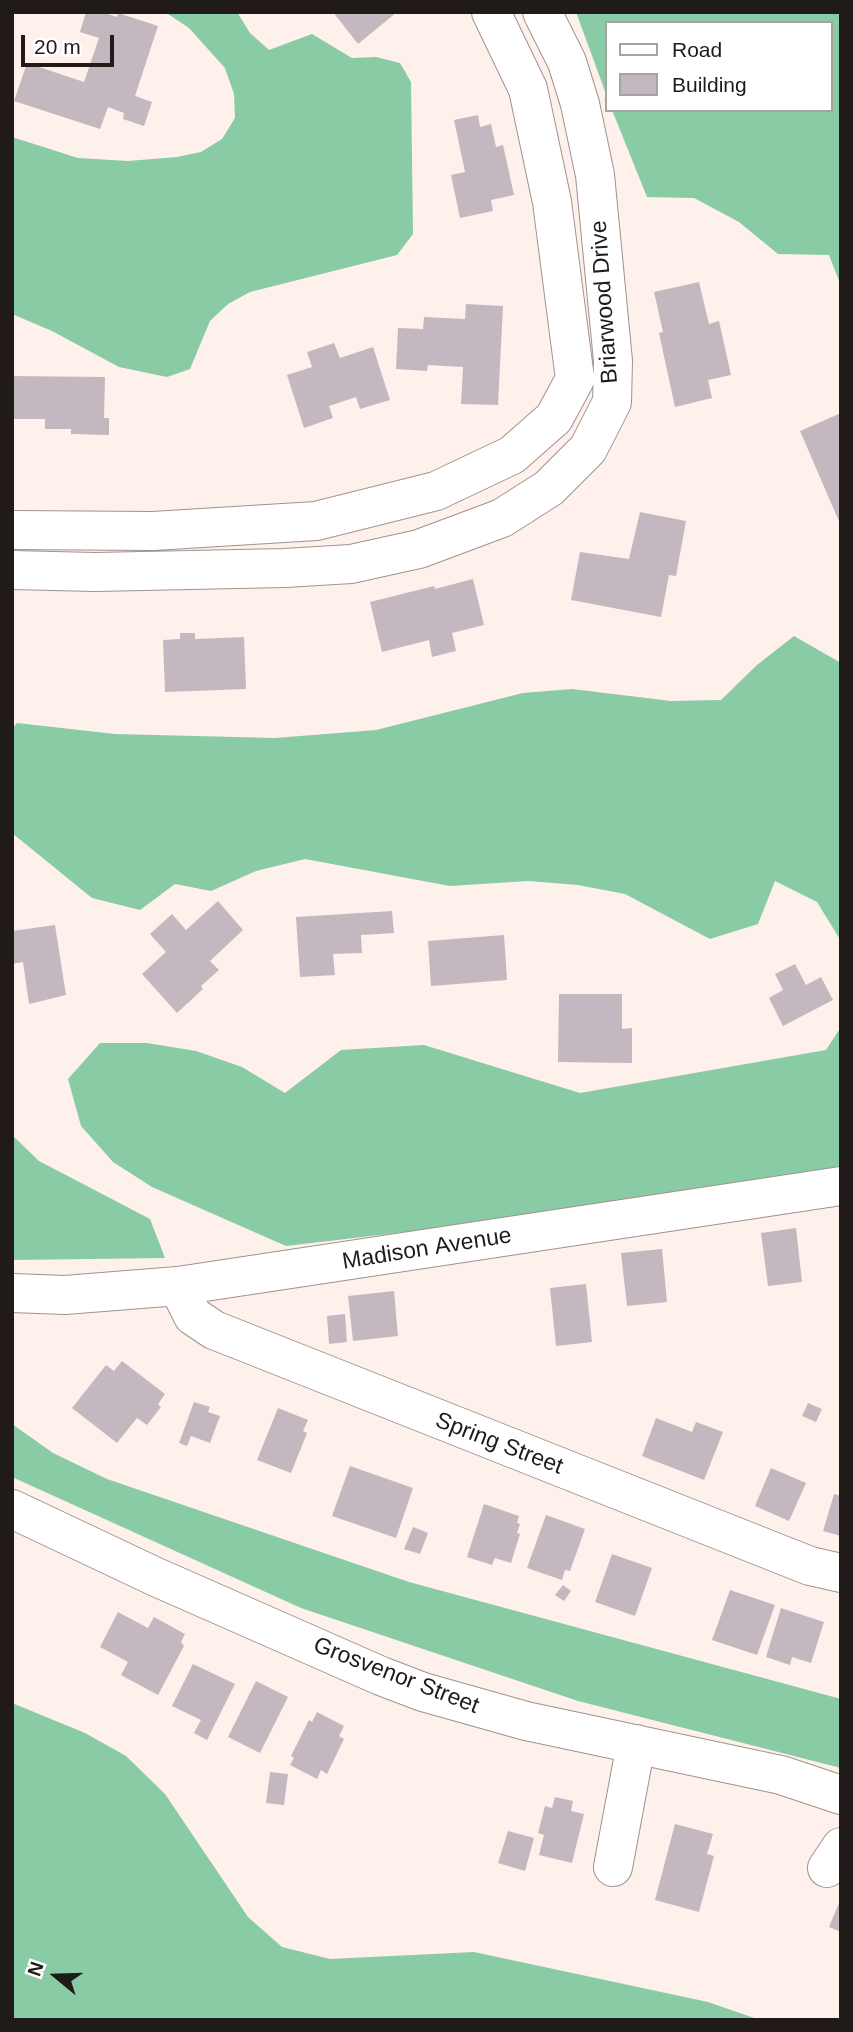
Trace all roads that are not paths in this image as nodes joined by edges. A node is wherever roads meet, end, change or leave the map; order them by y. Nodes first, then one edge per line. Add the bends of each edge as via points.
1 (491, 12) edge
2 (542, 12) edge
3 (12, 530) edge
4 (12, 569) edge
5 (841, 1186) edge
6 (178, 1286) junction
7 (12, 1293) edge
8 (12, 1508) edge
9 (841, 1573) edge
10 (636, 1744) junction
11 (841, 1795) edge
12 (613, 1867) dead end

1 - 3 street, Briarwood Drive via 528,89 552,202 575,379 554,418 512,455 436,491 316,521 153,531
2 - 4 street, Briarwood Drive via 568,62 595,175 613,361 612,402 588,449 549,488 502,518 419,549 364,561 95,572
5 - 6 street, Madison Avenue
6 - 7 street, Madison Avenue via 65,1295
6 - 9 street, Spring Street via 193,1316 214,1331 810,1566
8 - 10 street, Grosvenor Street via 156,1577 423,1692 526,1721
10 - 11 street, Grosvenor Street via 780,1775
10 - 12 street

